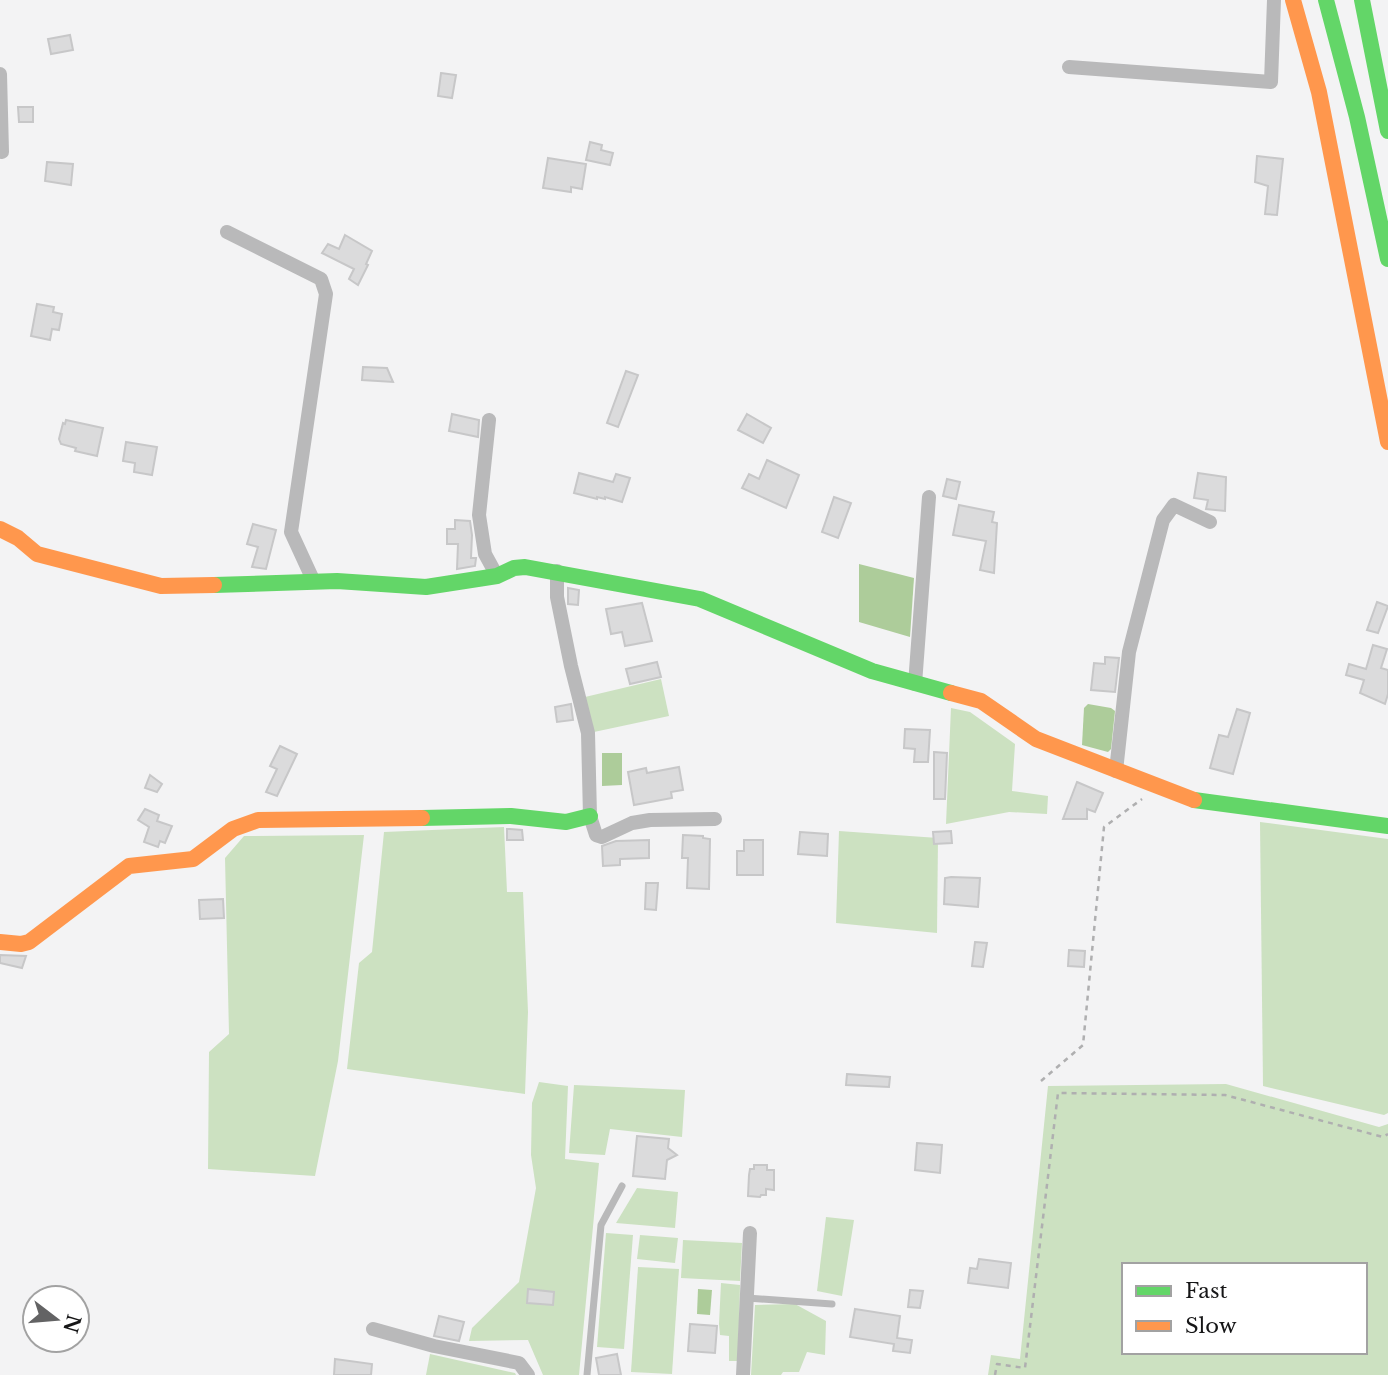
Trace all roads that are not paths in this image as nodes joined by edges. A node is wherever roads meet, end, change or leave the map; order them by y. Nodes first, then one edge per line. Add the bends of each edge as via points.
1 (1274, 0) edge
2 (1293, 0) edge
3 (1326, 0) edge
4 (1362, 0) edge
5 (1069, 67) dead end
6 (0, 74) edge
7 (1388, 131) edge
8 (2, 152) dead end
9 (227, 232) dead end
10 (1388, 259) edge
11 (489, 420) dead end
12 (1388, 442) edge
13 (929, 497) dead end
14 (1210, 522) dead end
15 (0, 530) edge
16 (556, 571) junction
17 (497, 576) junction
18 (314, 582) junction
19 (915, 684) junction
20 (1116, 771) junction
21 (590, 816) junction
22 (715, 819) dead end
23 (1388, 826) edge
24 (0, 942) edge
25 (622, 1186) dead end
26 (750, 1233) dead end
27 (747, 1298) junction
28 (832, 1304) dead end
29 (373, 1329) dead end
30 (527, 1375) edge
31 (587, 1375) edge
32 (743, 1375) edge

1 - 5 street via 1272,82
2 - 12 main road via 1319,92
3 - 10 main road
4 - 7 main road
6 - 8 street
9 - 18 street via 321,279 326,294 291,532
11 - 17 street via 479,515 485,554
13 - 19 street
14 - 20 street via 1174,505 1163,520 1129,652
15 - 18 main road via 37,554 162,586
16 - 17 main road via 525,566
16 - 19 main road via 700,599 872,671
16 - 21 street via 571,666 589,733
17 - 18 main road via 426,587
19 - 20 main road via 981,701 1036,739
20 - 23 main road via 1199,802
21 - 22 street via 596,835 602,836 650,820
21 - 24 main road via 566,822 511,816 258,820 233,829 185,862 142,861 129,866 29,942
25 - 31 lane via 601,1225
26 - 27 street
27 - 28 lane
27 - 32 street
29 - 30 street via 519,1363

